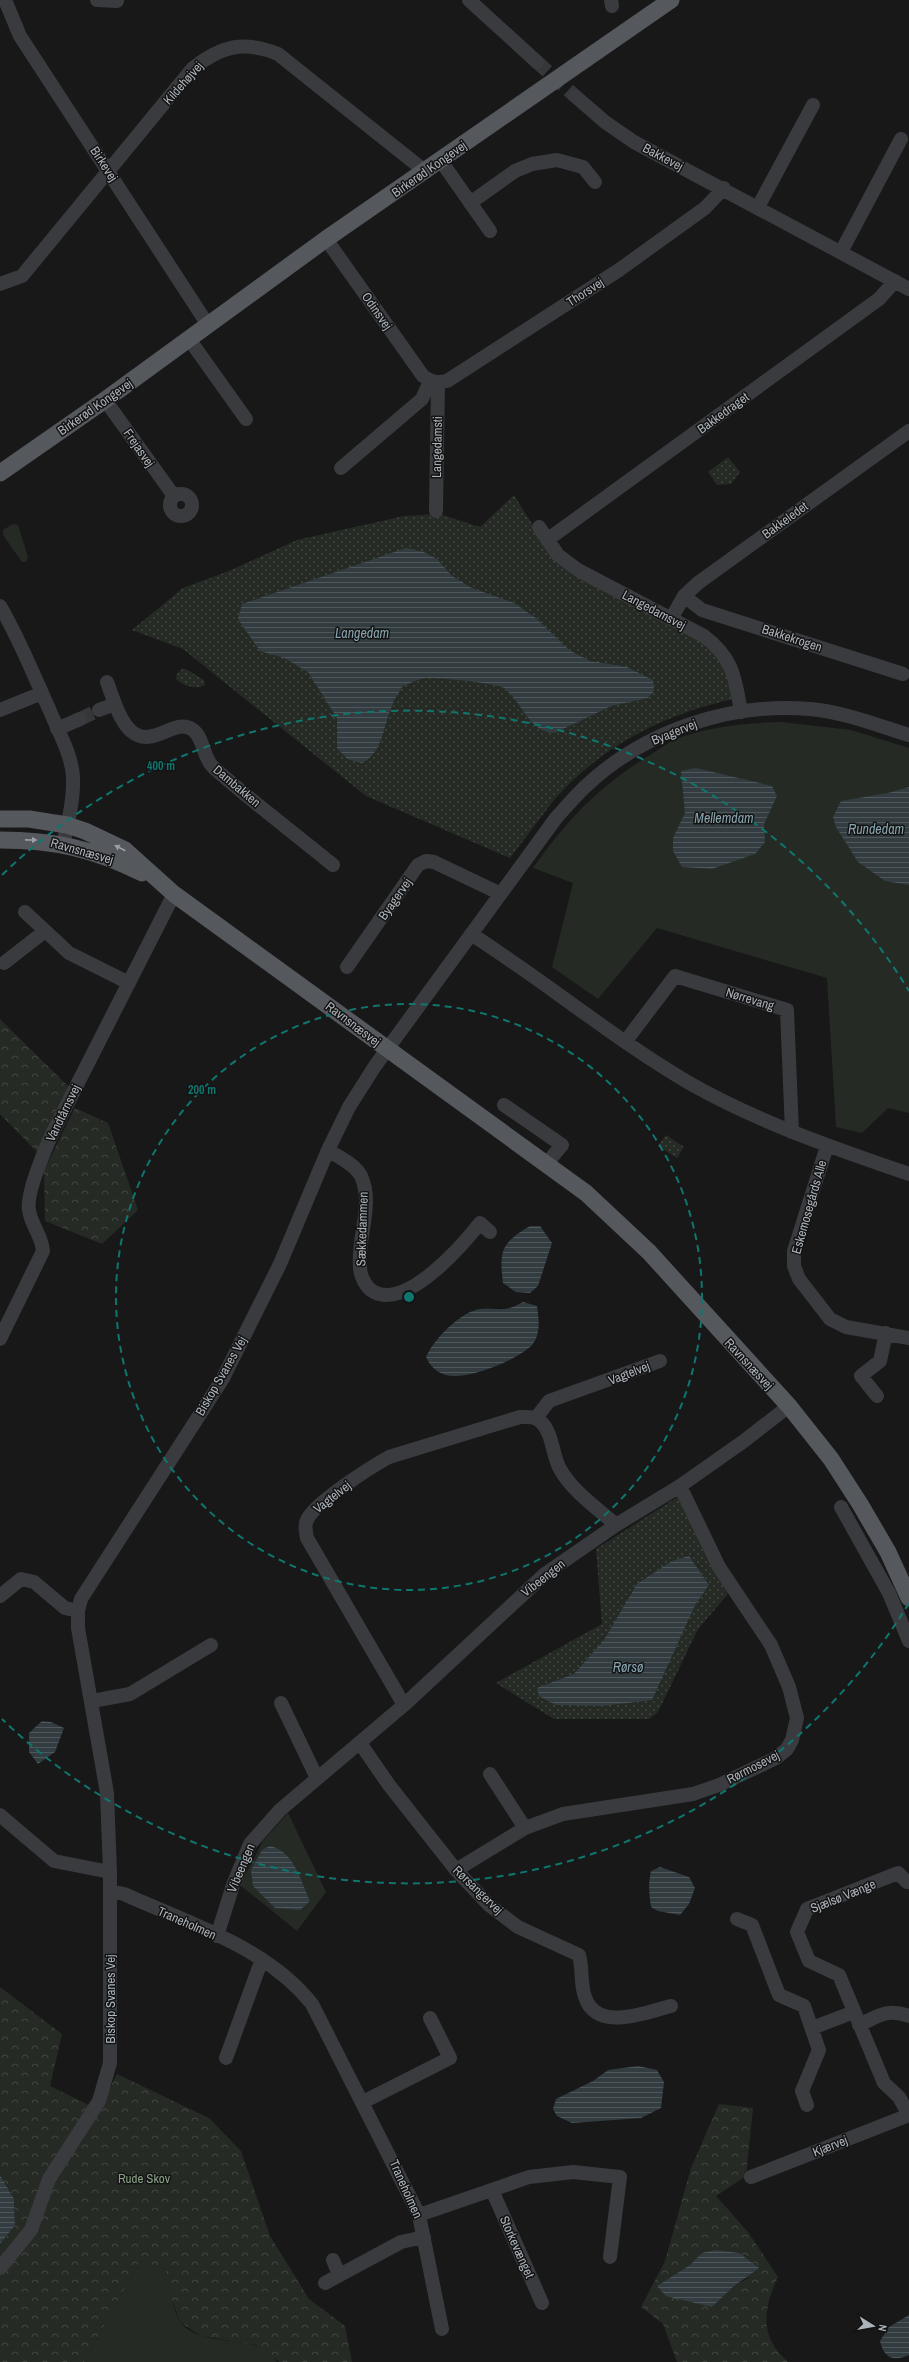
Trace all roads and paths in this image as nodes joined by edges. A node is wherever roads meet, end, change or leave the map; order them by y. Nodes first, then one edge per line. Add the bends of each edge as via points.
1 (6, 0) edge
2 (96, 0) edge
3 (469, 0) edge
4 (671, 0) edge
5 (117, 1) edge
6 (538, 62) tunnel mouth
7 (575, 96) tunnel mouth
8 (813, 105) dead end
9 (901, 139) dead end
10 (441, 161) junction
11 (110, 172) junction
12 (426, 172) junction
13 (595, 182) dead end
14 (724, 188) junction
15 (470, 203) junction
16 (758, 207) junction
17 (490, 231) dead end
18 (326, 239) junction
19 (841, 252) junction
20 (895, 281) junction
21 (0, 284) edge
22 (909, 289) edge
23 (208, 325) junction
24 (189, 339) junction
25 (434, 382) junction
26 (105, 400) junction
27 (246, 419) dead end
28 (909, 431) edge
29 (341, 468) dead end
30 (0, 473) edge
31 (174, 496) dead end
32 (436, 511) dead end
33 (539, 528) dead end
34 (547, 540) junction
35 (684, 596) junction
36 (0, 606) edge
37 (671, 619) junction
38 (903, 674) dead end
39 (107, 682) dead end
40 (42, 693) junction
41 (116, 704) junction
42 (0, 710) edge
43 (99, 710) tunnel mouth
44 (741, 712) junction
45 (80, 719) tunnel mouth
46 (57, 728) junction
47 (909, 735) edge
48 (0, 819) edge
49 (68, 825) junction
50 (0, 840) edge
51 (63, 844) junction
52 (333, 864) dead end
53 (160, 882) junction
54 (174, 894) junction
55 (501, 894) junction
56 (25, 912) dead end
57 (45, 931) junction
58 (471, 934) junction
59 (4, 963) dead end
60 (346, 967) dead end
61 (129, 984) junction
62 (625, 1042) junction
63 (387, 1049) junction
64 (504, 1105) dead end
65 (792, 1132) junction
66 (827, 1146) junction
67 (328, 1150) junction
68 (547, 1164) junction
69 (909, 1174) edge
70 (490, 1232) dead end
71 (886, 1334) junction
72 (909, 1338) edge
73 (0, 1339) edge
74 (660, 1361) dead end
75 (877, 1396) dead end
76 (789, 1406) junction
77 (536, 1418) junction
78 (680, 1486) junction
79 (841, 1507) dead end
80 (616, 1525) junction
81 (0, 1596) edge
82 (909, 1598) edge
83 (78, 1611) junction
84 (909, 1641) edge
85 (211, 1646) dead end
86 (92, 1701) junction
87 (281, 1703) dead end
88 (404, 1705) junction
89 (360, 1743) junction
90 (490, 1774) dead end
91 (317, 1778) junction
92 (0, 1815) edge
93 (525, 1828) junction
94 (456, 1870) junction
95 (110, 1872) junction
96 (907, 1882) dead end
97 (110, 1891) junction
98 (738, 1919) dead end
99 (217, 1936) junction
100 (262, 1959) junction
101 (671, 2006) dead end
102 (909, 2016) edge
103 (430, 2018) dead end
104 (856, 2019) junction
105 (812, 2028) junction
106 (226, 2058) dead end
107 (363, 2102) junction
108 (807, 2105) dead end
109 (909, 2115) edge
110 (751, 2177) dead end
111 (492, 2190) junction
112 (419, 2215) junction
113 (424, 2237) junction
114 (610, 2257) dead end
115 (333, 2260) dead end
116 (0, 2268) edge
117 (339, 2275) junction
118 (325, 2282) dead end
119 (542, 2303) dead end
120 (442, 2330) dead end

1 - 11 street, Birkevej via 20,36
2 - 5 street
3 - 6 street
4 - 10 main road, Birkerød Kongevej
7 - 14 street, Bakkevej via 628,138
8 - 16 street
9 - 19 street
10 - 12 main road, Birkerød Kongevej
10 - 15 street
11 - 12 street, Kildehøjvej via 193,68 212,54 230,47 249,46 278,54
11 - 21 street, Kildehøjvej via 22,276
11 - 23 street, Birkevej
12 - 18 main road, Birkerød Kongevej
13 - 15 street via 583,167 557,160 532,164 515,171
14 - 16 street, Bakkevej
14 - 25 street, Thorsvej via 705,208 619,270 447,381
15 - 17 street
16 - 19 street, Bakkevej
18 - 23 main road, Birkerød Kongevej
18 - 25 street, Odinsvej via 423,376
19 - 20 street, Bakkevej
20 - 22 street, Bakkevej
20 - 34 street, Bakkedraget via 880,300
23 - 24 main road, Birkerød Kongevej
24 - 26 main road, Birkerød Kongevej
24 - 27 street
25 - 29 street via 422,400
25 - 32 street, Langedamsti
26 - 30 main road, Birkerød Kongevej
26 - 31 street, Frejasvej
28 - 35 street, Bakkeledet via 698,583
33 - 34 street, Langedamsvej
34 - 37 street, Langedamsvej via 558,555 578,570
35 - 37 street, Bakkeledet
35 - 38 street, Bakkekrogen via 702,610
36 - 40 street via 15,631
37 - 44 street, Langedamsvej via 704,636 718,647 728,660 735,676
39 - 41 street, Dambakken
40 - 42 street
40 - 46 street
41 - 43 street
41 - 52 street, Dambakken via 126,724 139,736 157,736 178,727 192,728 197,733 211,765
44 - 47 street, Byagervej via 778,708 810,709 843,714
44 - 55 street, Byagervej via 672,730 616,762 587,784 556,818
45 - 46 street
46 - 49 street via 73,777
48 - 49 main road, Ravnsnæsvej via 29,819
49 - 51 street
53 -> 49 main road, Ravnsnæsvej via 125,850
50 -> 51 main road, Ravnsnæsvej via 38,840
51 - 53 main road, Ravnsnæsvej via 119,862
53 - 54 main road, Ravnsnæsvej
54 - 61 street, Vandtårnsvej
54 - 63 main road, Ravnsnæsvej
55 - 58 street, Byagervej
55 - 60 street, Byagervej via 434,862 426,861 418,865
56 - 57 street
57 - 59 street
57 - 61 street via 69,953
58 - 62 street
58 - 63 street, Byagervej
61 - 73 street, Vandtårnsvej via 42,1158 28,1209 42,1242 43,1251
62 - 65 street via 697,1087 738,1109
62 - 65 street, Nørrevang via 675,976 787,1010
63 - 67 street, Biskop Svanes Vej via 349,1107
63 - 68 main road, Ravnsnæsvej
64 - 68 street via 562,1145
65 - 66 street
66 - 69 street
66 - 71 street, Eskemosegårds Alle via 794,1251 794,1266 798,1278 830,1319 846,1327
67 - 70 street, Sækkedammen via 355,1168 364,1187 360,1267 364,1281 371,1291 388,1296 398,1294 437,1268 462,1245 480,1223
67 - 83 street, Biskop Svanes Vej via 280,1264 222,1380 81,1599
68 - 76 main road, Ravnsnæsvej via 586,1193 649,1252
71 - 72 street, Eskemosegårds Alle
71 - 75 street via 880,1361 862,1376
74 - 77 street, Vagtelvej via 549,1401
76 - 78 street, Vibeengen
76 - 82 main road, Ravnsnæsvej via 830,1459 860,1504 888,1552
77 - 80 street via 546,1429 567,1481
77 - 88 street, Vagtelvej via 520,1417 389,1457 370,1467 318,1507 307,1520 307,1538
78 - 80 street, Vibeengen
78 - 93 street, Rørmosevej via 718,1567 771,1645 789,1686 797,1718 792,1740 787,1749 776,1758 719,1785 693,1794 563,1814
79 - 84 street via 889,1593
80 - 88 street, Vibeengen via 545,1574
81 - 83 street via 21,1579 34,1582 65,1608
83 - 86 street, Biskop Svanes Vej via 78,1628
85 - 86 street via 130,1694
86 - 95 street, Biskop Svanes Vej via 107,1793
87 - 91 street
88 - 89 street, Vibeengen
89 - 91 street, Vibeengen
89 - 94 street, Rørsangervej via 389,1785
90 - 93 street
91 - 99 street, Vibeengen via 280,1810 250,1844 233,1885
92 - 95 street via 54,1861
93 - 94 street, Rørmosevej
94 - 101 street, Rørsangervej via 489,1905 518,1927 579,1955 585,1999 595,2012 606,2017 619,2018
95 - 97 street, Biskop Svanes Vej
96 - 104 street, Sjælsø Vænge via 898,1873 807,1909 797,1932 809,1961 838,1975
97 - 99 street, Traneholmen via 124,1894
97 - 116 street, Biskop Svanes Vej via 110,2055 105,2086 99,2101 49,2179 31,2230
98 - 105 street via 752,1925 779,1995 804,2006
99 - 100 street, Traneholmen
100 - 106 street
100 - 107 street, Traneholmen via 298,1988 312,2004
102 - 104 street via 897,2011
103 - 107 street via 450,2058
104 - 105 street
104 - 109 street, Sjælsø Vænge via 884,2083 899,2097
105 - 108 street via 820,2050 802,2091
107 - 112 street, Traneholmen
109 - 110 street, Kjærvej
111 - 112 street
111 - 114 street via 529,2177 550,2173 573,2172 620,2177
111 - 119 street, Storkevænget
112 - 113 street, Traneholmen
113 - 117 street via 401,2242
113 - 120 street, Traneholmen
115 - 117 street
117 - 118 street

